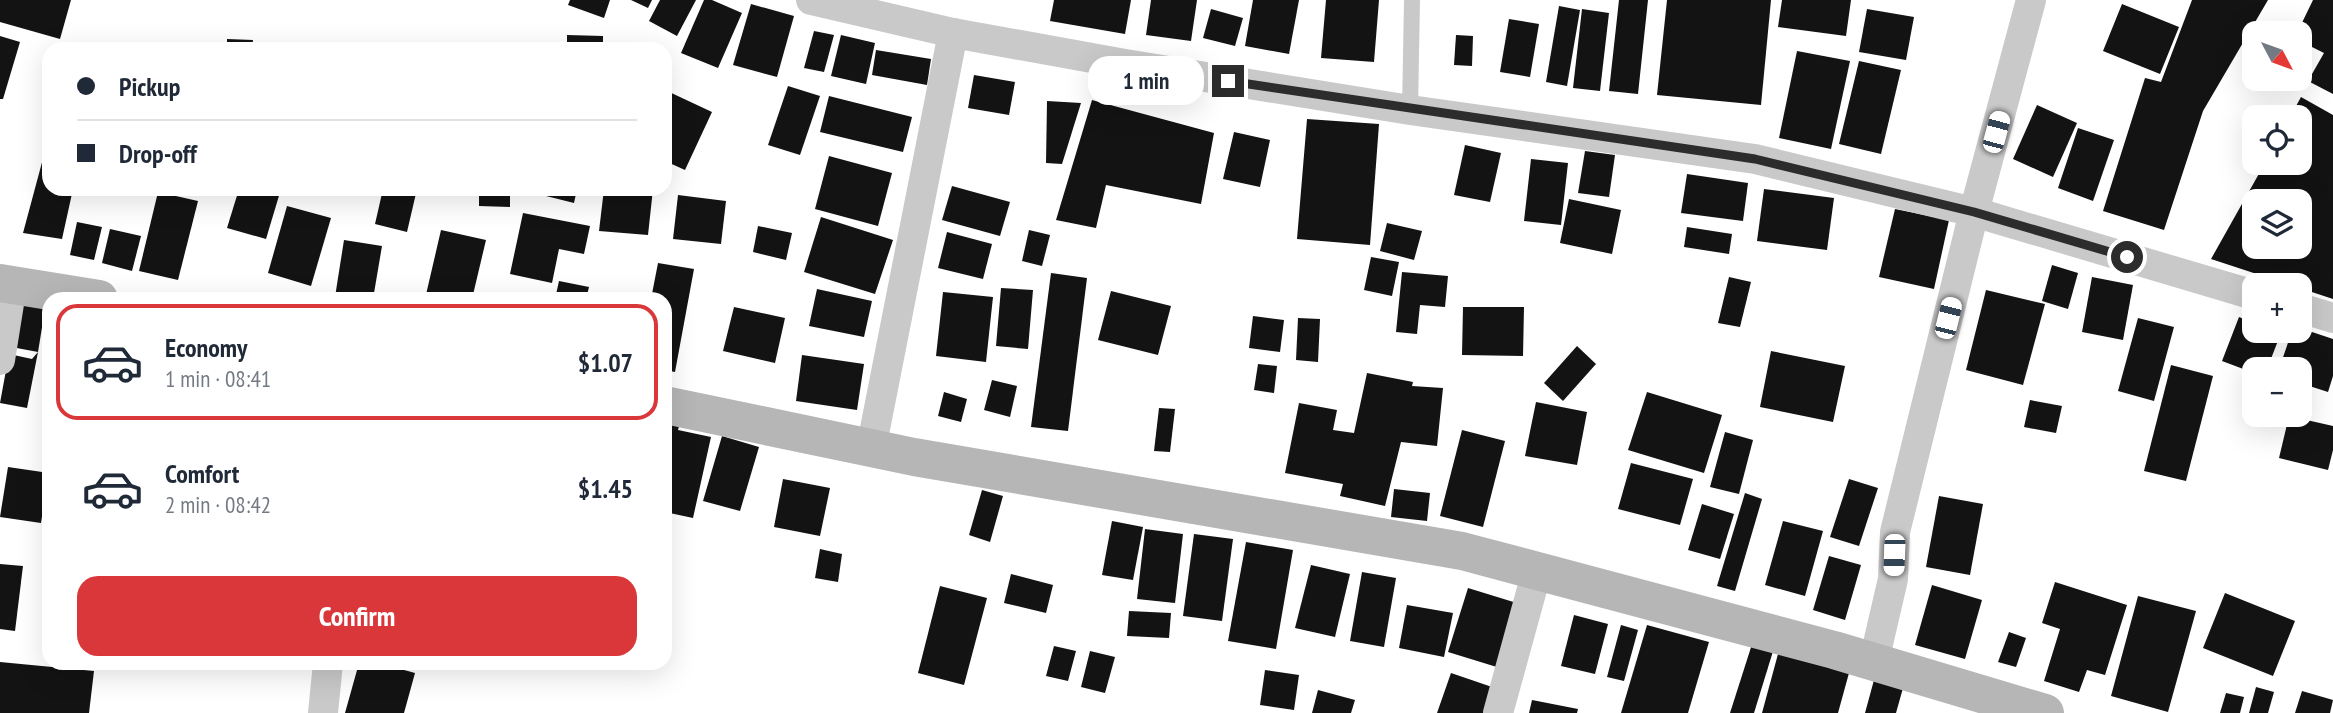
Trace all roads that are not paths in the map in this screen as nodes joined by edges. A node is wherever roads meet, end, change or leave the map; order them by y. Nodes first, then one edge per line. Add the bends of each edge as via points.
1 (811, 0) edge
2 (1412, 0) edge
3 (2031, 0) edge
4 (953, 33) junction
5 (1410, 110) junction
6 (1974, 212) junction
7 (6, 284) edge
8 (2242, 291) edge
9 (56, 292) edge
10 (2312, 312) edge
11 (2333, 318) edge
12 (0, 360) edge
13 (672, 406) edge
14 (871, 449) junction
15 (1537, 571) junction
16 (1874, 661) junction
17 (327, 670) edge
18 (323, 713) edge
19 (1498, 713) edge
20 (2046, 713) edge

1 - 4 street
2 - 5 lane
3 - 6 street
4 - 5 street
4 - 14 street
5 - 6 street via 1755,159
6 - 8 street
6 - 16 street via 1895,532 1893,579
7 - 9 street
7 - 12 street
10 - 11 street
13 - 14 street
14 - 15 street via 1462,551
15 - 16 street
15 - 19 street
16 - 20 street
17 - 18 street

